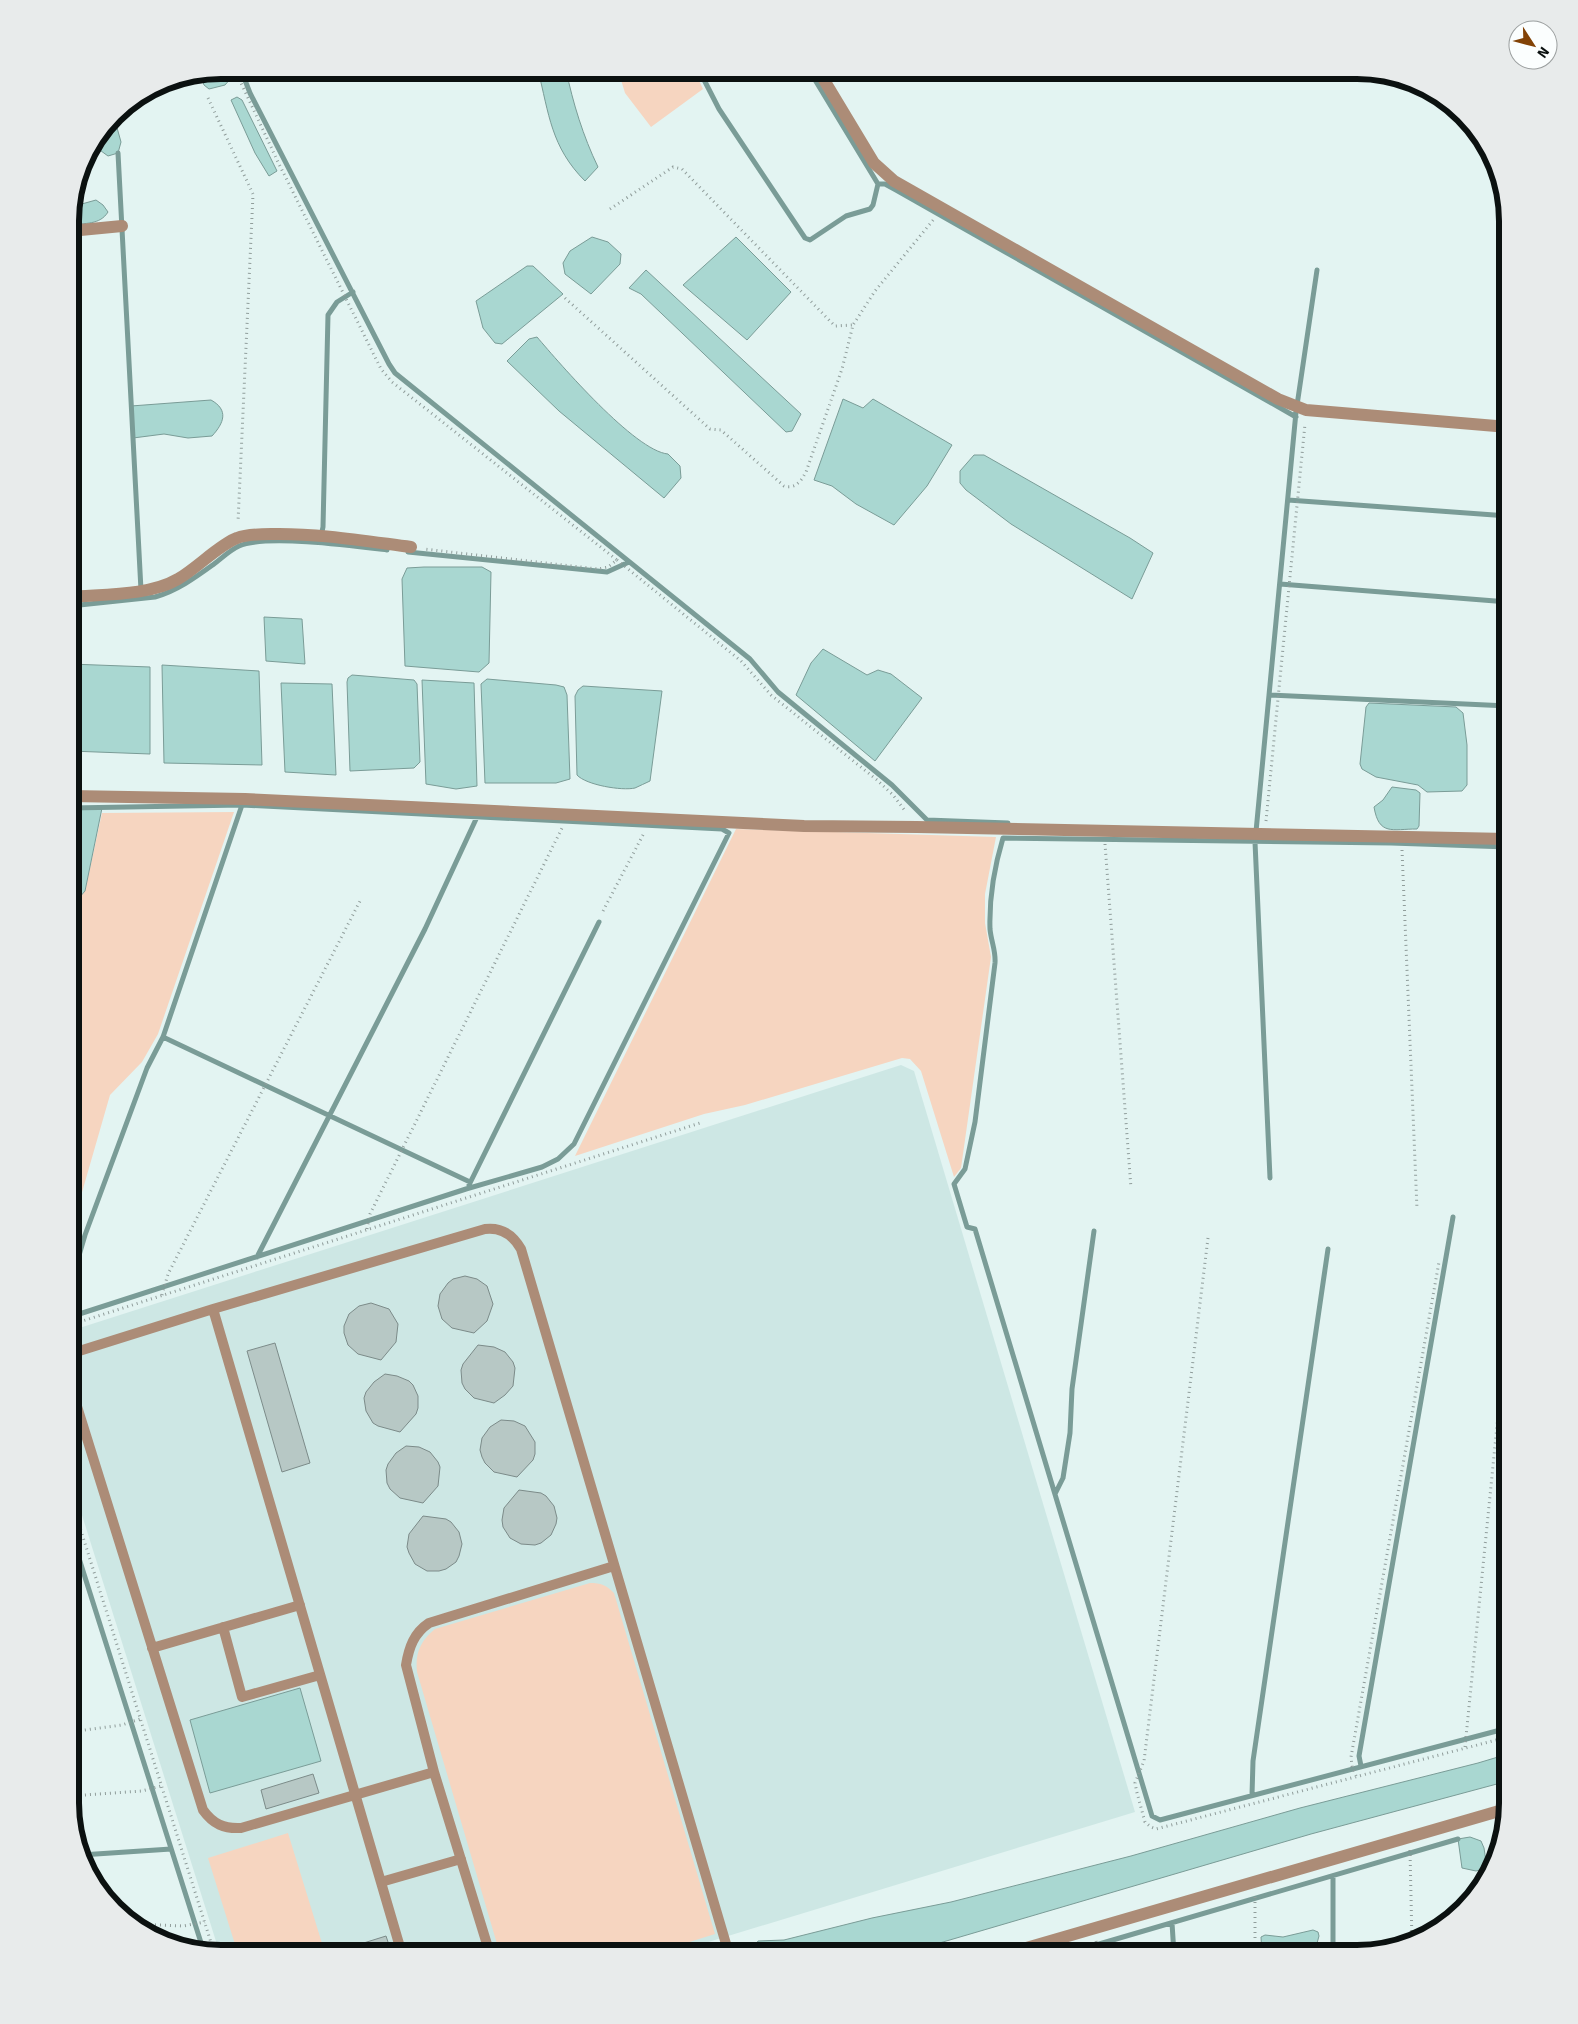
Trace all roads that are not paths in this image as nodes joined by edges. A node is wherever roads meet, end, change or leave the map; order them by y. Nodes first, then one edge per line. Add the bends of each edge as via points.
1 (823, 79) edge
2 (122, 226) dead end
3 (79, 230) edge
4 (1499, 427) edge
5 (411, 547) road end
6 (79, 596) edge
7 (79, 796) edge
8 (1499, 839) edge
9 (213, 1309) junction
10 (79, 1351) edge
11 (79, 1413) edge
12 (614, 1566) junction
13 (300, 1605) junction
14 (223, 1627) junction
15 (152, 1648) junction
16 (320, 1675) junction
17 (434, 1772) junction
18 (355, 1795) junction
19 (1499, 1811) edge
20 (461, 1859) junction
21 (380, 1882) junction
22 (399, 1945) edge
23 (483, 1945) edge
24 (726, 1945) edge
25 (1037, 1945) edge

1 - 4 street via 874,163 894,182 1278,399 1306,410
2 - 3 street
5 - 6 street via 321,536 259,534 237,538 166,585
7 - 8 street via 245,799 804,826
9 - 10 lane
9 - 12 lane via 485,1229 508,1234 521,1249
9 - 13 lane
11 - 15 lane
12 - 17 lane via 429,1623 418,1632 406,1665
12 - 24 lane
13 - 14 lane
13 - 16 lane
14 - 15 lane
14 - 16 lane via 242,1697
15 - 18 lane via 203,1810 215,1823 242,1828
16 - 18 lane
17 - 18 lane
17 - 20 lane
18 - 21 lane
19 - 25 street
20 - 21 lane
20 - 23 lane
21 - 22 lane

